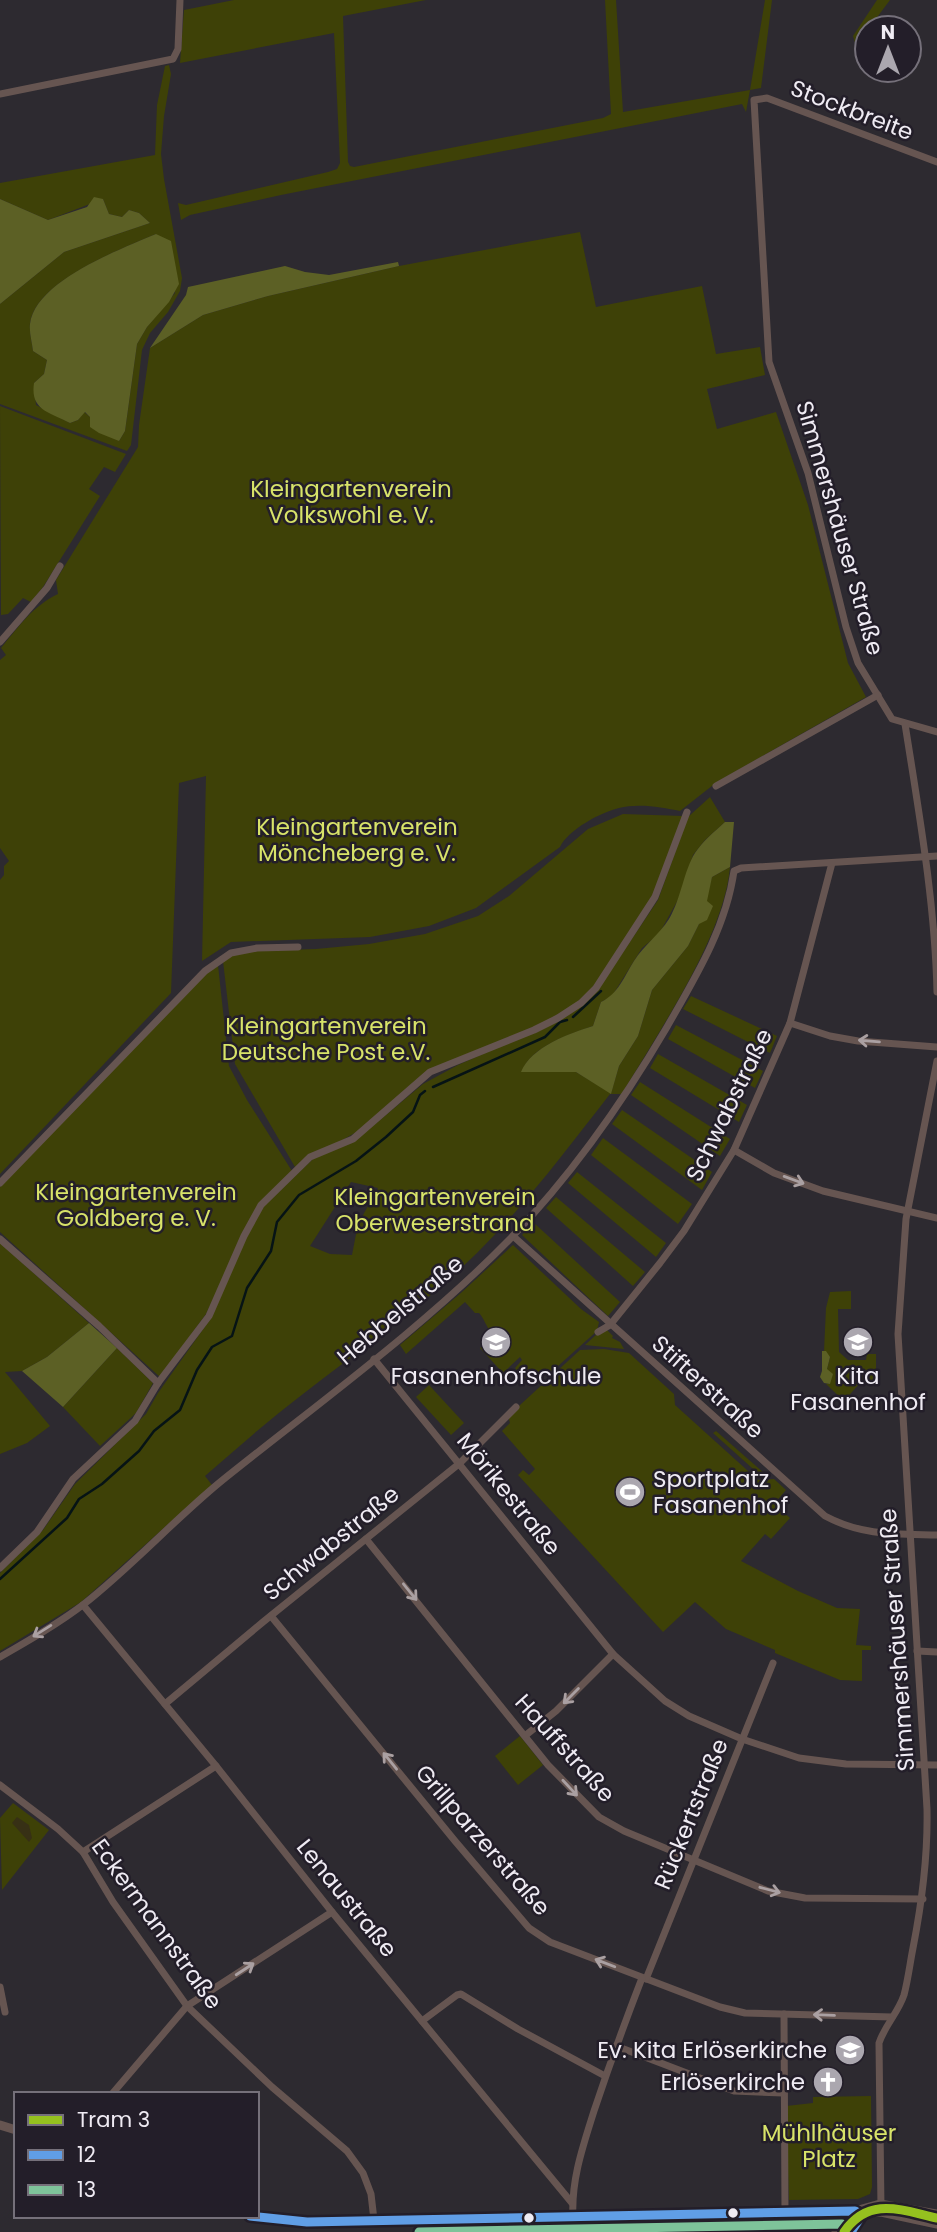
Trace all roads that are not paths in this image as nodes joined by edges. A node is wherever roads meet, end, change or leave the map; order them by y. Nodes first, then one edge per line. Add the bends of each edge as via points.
1 (180, 0) edge
2 (0, 94) edge
3 (754, 100) joint
4 (937, 162) edge
5 (60, 566) dead end
6 (0, 642) edge
7 (878, 695) junction
8 (905, 724) junction
9 (937, 732) edge
10 (716, 786) dead end
11 (687, 812) dead end
12 (937, 856) edge
13 (925, 857) junction
14 (832, 863) junction
15 (298, 947) dead end
16 (937, 992) edge
17 (790, 1023) junction
18 (937, 1047) edge
19 (937, 1060) edge
20 (734, 1150) junction
21 (0, 1183) edge
22 (908, 1212) junction
23 (937, 1218) edge
24 (513, 1236) junction
25 (0, 1239) edge
26 (610, 1325) junction
27 (598, 1332) dead end
28 (374, 1359) junction
29 (158, 1383) junction
30 (516, 1407) dead end
31 (460, 1463) junction
32 (909, 1535) junction
33 (937, 1535) edge
34 (366, 1539) junction
35 (0, 1569) edge
36 (83, 1605) junction
37 (271, 1616) junction
38 (917, 1651) junction
39 (937, 1652) edge
40 (613, 1654) junction
41 (0, 1657) edge
42 (773, 1663) dead end
43 (166, 1704) junction
44 (526, 1735) junction
45 (742, 1739) junction
46 (924, 1765) junction
47 (937, 1765) edge
48 (216, 1766) junction
49 (0, 1786) edge
50 (83, 1852) junction
51 (693, 1860) junction
52 (923, 1899) junction
53 (332, 1912) junction
54 (644, 1978) junction
55 (0, 1987) edge
56 (187, 2006) junction
57 (5, 2012) dead end
58 (783, 2014) junction
59 (892, 2017) junction
60 (422, 2021) junction
61 (616, 2046) junction
62 (605, 2076) junction
63 (114, 2092) edge
64 (783, 2094) junction
65 (572, 2203) junction
66 (881, 2208) junction
67 (839, 2211) junction
68 (785, 2213) junction
69 (859, 2213) junction
70 (937, 2214) edge
71 (573, 2217) junction
72 (259, 2218) edge
73 (537, 2218) junction
74 (374, 2220) junction
75 (937, 2224) edge
76 (307, 2227) edge
77 (534, 2232) edge
78 (835, 2232) edge
79 (851, 2232) edge

1 - 2 street via 178,49 173,60
3 - 4 street, Stockbreite via 767,98
3 - 7 street, Simmershäuser Straße via 769,362 808,473 846,627 858,663
5 - 6 street
7 - 8 street, Simmershäuser Straße via 892,719
7 - 10 street
8 - 9 street
8 - 13 street
11 - 29 street via 655,897 596,988 558,1018 430,1072 353,1139 310,1157 261,1205 209,1316
12 - 13 street
13 - 14 street
13 - 16 street
14 - 17 street, Schwabstraße
14 - 24 street, Hebbelstraße via 734,871 721,927 635,1081 561,1181
15 - 21 street via 231,953 205,971
18 -> 17 street via 858,1041
17 - 20 street, Schwabstraße
19 - 22 street, Simmershäuser Straße
20 -> 22 street via 774,1173
20 - 26 street, Schwabstraße via 684,1231
22 - 23 street
22 - 32 street, Simmershäuser Straße via 898,1361
24 - 26 street, Stifterstraße
24 - 28 street, Hebbelstraße
25 - 29 street
26 - 27 street, Schwabstraße
26 - 32 street, Stifterstraße via 825,1516 873,1534
28 - 31 street, Mörikestraße
28 - 36 street, Hebbelstraße via 217,1485
29 - 35 street via 135,1420 73,1479 37,1532
30 - 31 street, Schwabstraße
31 - 34 street, Schwabstraße
31 - 40 street, Mörikestraße
32 - 33 street, Stifterstraße
32 - 38 street, Simmershäuser Straße
34 - 37 street, Schwabstraße
34 -> 44 street, Hauffstraße
36 -> 41 street, Hebbelstraße
36 - 43 street, Lenaustraße
37 - 43 street, Schwabstraße
54 -> 37 street, Grillparzerstraße via 550,1942 529,1928
38 - 39 street
38 - 46 street, Simmershäuser Straße
40 -> 44 street
40 - 45 street, Mörikestraße via 673,1706
42 - 45 street, Rückertstraße
43 - 48 street, Lenaustraße
44 -> 51 street, Hauffstraße via 598,1817
45 - 46 street, Mörikestraße via 799,1758
45 - 51 street, Rückertstraße
46 - 47 street, Mörikestraße
46 - 52 street, Simmershäuser Straße via 927,1833
48 - 50 street
48 - 53 street, Lenaustraße
49 - 50 street, Eckermannstraße
50 - 56 street, Eckermannstraße
51 -> 52 street, Hauffstraße via 768,1891 805,1898
51 - 54 street, Rückertstraße
52 - 59 street, Simmershäuser Straße via 904,1994
56 -> 53 street
53 - 60 street, Lenaustraße
54 - 58 street, Grillparzerstraße via 720,2007
54 - 61 street, Rückertstraße
55 - 57 street
56 - 63 street
56 - 74 street, Eckermannstraße via 347,2151 363,2173
59 -> 58 street, Grillparzerstraße
58 - 64 street
59 - 66 street, Simmershäuser Straße via 879,2043
60 - 62 street via 461,1994
60 - 65 street, Lenaustraße
61 - 62 street, Rückertstraße
61 - 64 street via 734,2091
62 - 65 street, Rückertstraße
64 - 68 street
65 - 71 street
66 - 69 street
66 - 70 street
66 - 75 street
67 - 68 street
67 - 69 street
67 - 78 street
68 - 71 street
69 - 79 street
71 - 73 street
72 - 76 street
73 - 74 street
73 - 77 street
74 - 76 street

